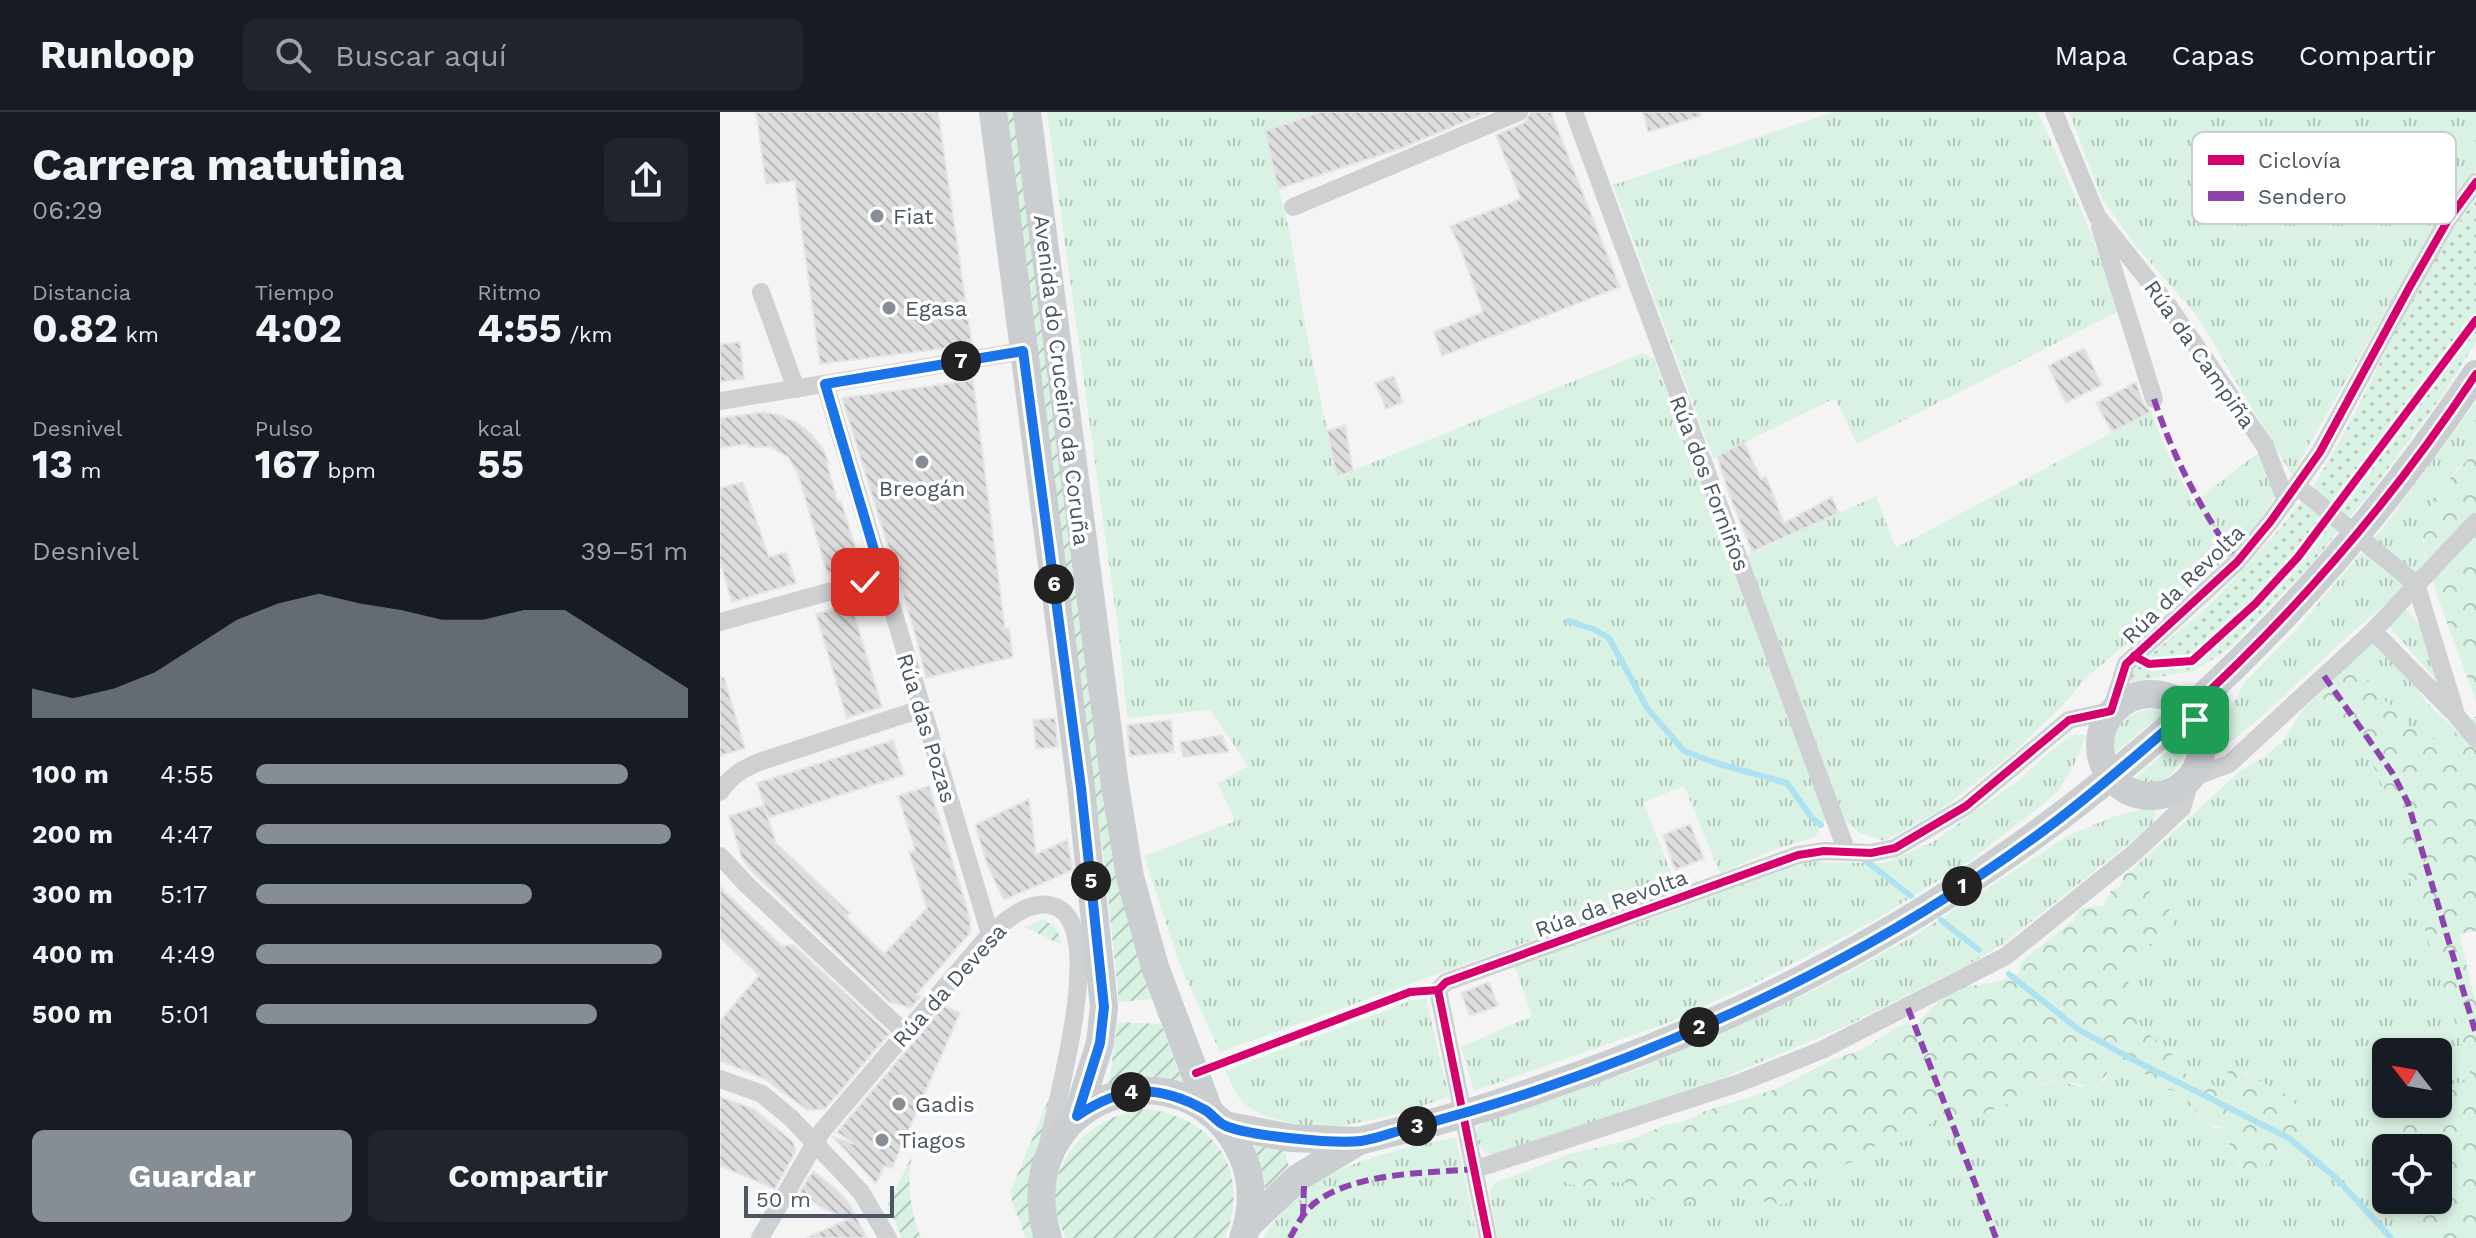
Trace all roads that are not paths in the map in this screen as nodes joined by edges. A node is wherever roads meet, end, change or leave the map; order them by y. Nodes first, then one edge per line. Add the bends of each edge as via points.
1 (993, 112) edge
2 (1027, 112) edge
3 (1519, 112) edge
4 (1574, 112) edge
5 (2054, 112) edge
6 (2476, 182) edge
7 (1293, 207) dead end
8 (2456, 209) edge
9 (2097, 216) junction
10 (2446, 224) edge
11 (761, 292) dead end
12 (1023, 351) junction
13 (2476, 374) edge
14 (825, 384) junction
15 (796, 389) junction
16 (2154, 399) dead end
17 (720, 401) edge
18 (2291, 494) junction
19 (2476, 522) edge
20 (882, 577) junction
21 (2416, 584) junction
22 (720, 622) edge
23 (2373, 631) junction
24 (2228, 673) junction
25 (2179, 703) junction
26 (921, 709) junction
27 (2111, 711) junction
28 (2456, 715) junction
29 (2476, 739) edge
30 (2100, 741) junction
31 (2203, 742) junction
32 (2111, 778) junction
33 (2191, 778) junction
34 (720, 792) edge
35 (2139, 795) junction
36 (2054, 822) junction
37 (1847, 852) junction
38 (720, 856) edge
39 (990, 934) junction
40 (905, 1033) junction
41 (720, 1079) edge
42 (1077, 1116) junction
43 (1217, 1119) junction
44 (814, 1141) junction
45 (1359, 1141) junction
46 (1043, 1168) junction
47 (1476, 1169) junction
48 (1246, 1232) edge
49 (760, 1238) edge
50 (888, 1238) edge
51 (1048, 1238) edge
52 (1488, 1238) edge

1 - 12 main road, Avenida do Cruceiro da Coruña
2 - 43 main road, Avenida do Cruceiro da Coruña via 1130,877 1155,967
3 - 7 street
4 - 37 street, Rúa dos Forniños
5 - 9 street, Rúa da Campiña
6 - 8 street, Rúa da Revolta
9 - 16 street, Rúa da Campiña
9 - 18 street, Rúa da Campiña via 2167,304 2265,446
10 - 18 street, Rúa da Revolta via 2320,452
11 - 15 street
12 - 14 street
12 - 42 main road, Avenida do Cruceiro da Coruña via 1081,788 1104,1007 1100,1043
13 - 24 main road via 2337,560
14 - 15 street
14 - 20 street, Rúa das Pozas
15 - 17 street
18 - 21 street, Rúa da Campiña, bridge
18 - 27 street, Rúa da Revolta via 2237,562 2126,664
19 - 21 street
20 - 22 street
20 - 26 street, Rúa das Pozas
21 - 23 street
21 - 28 street
23 - 28 street
23 - 33 street via 2229,764
24 - 25 main road
24 - 31 main road
25 - 27 main road via 2144,694
25 - 31 main road
25 - 32 main road
26 - 34 street via 742,769
26 - 39 street, Rúa das Pozas
27 - 30 main road
27 - 37 street, Rúa da Revolta via 2069,720 1966,806 1895,848
28 - 29 street
30 - 32 main road
30 - 36 main road via 2080,786
31 - 33 main road
32 - 35 main road
32 - 36 main road
33 - 35 main road via 2157,797
33 - 47 street via 2182,808 2006,956 1822,1050 1739,1083
35 - 36 main road
36 - 45 main road, bridge via 1943,898 1816,972 1700,1027 1484,1108
37 - 47 street, Rúa da Revolta via 1798,855 1446,982 1438,990
38 - 40 street
39 - 40 street, Rúa da Devesa
39 - 46 street, Rúa da Devesa via 1018,912 1042,904 1064,912 1075,929 1077,1003
40 - 44 street, Rúa da Devesa
41 - 44 street via 762,1094
42 - 43 main road via 1109,1097 1144,1091 1181,1097
42 - 46 main road via 1059,1135
43 - 45 main road via 1291,1138
43 - 48 main road, Avenida do Cruceiro da Coruña via 1247,1165 1252,1195
44 - 49 street, Rúa da Devesa
44 - 50 street via 861,1192
45 - 48 main road via 1299,1177
46 - 51 main road via 1040,1213
47 - 52 street

